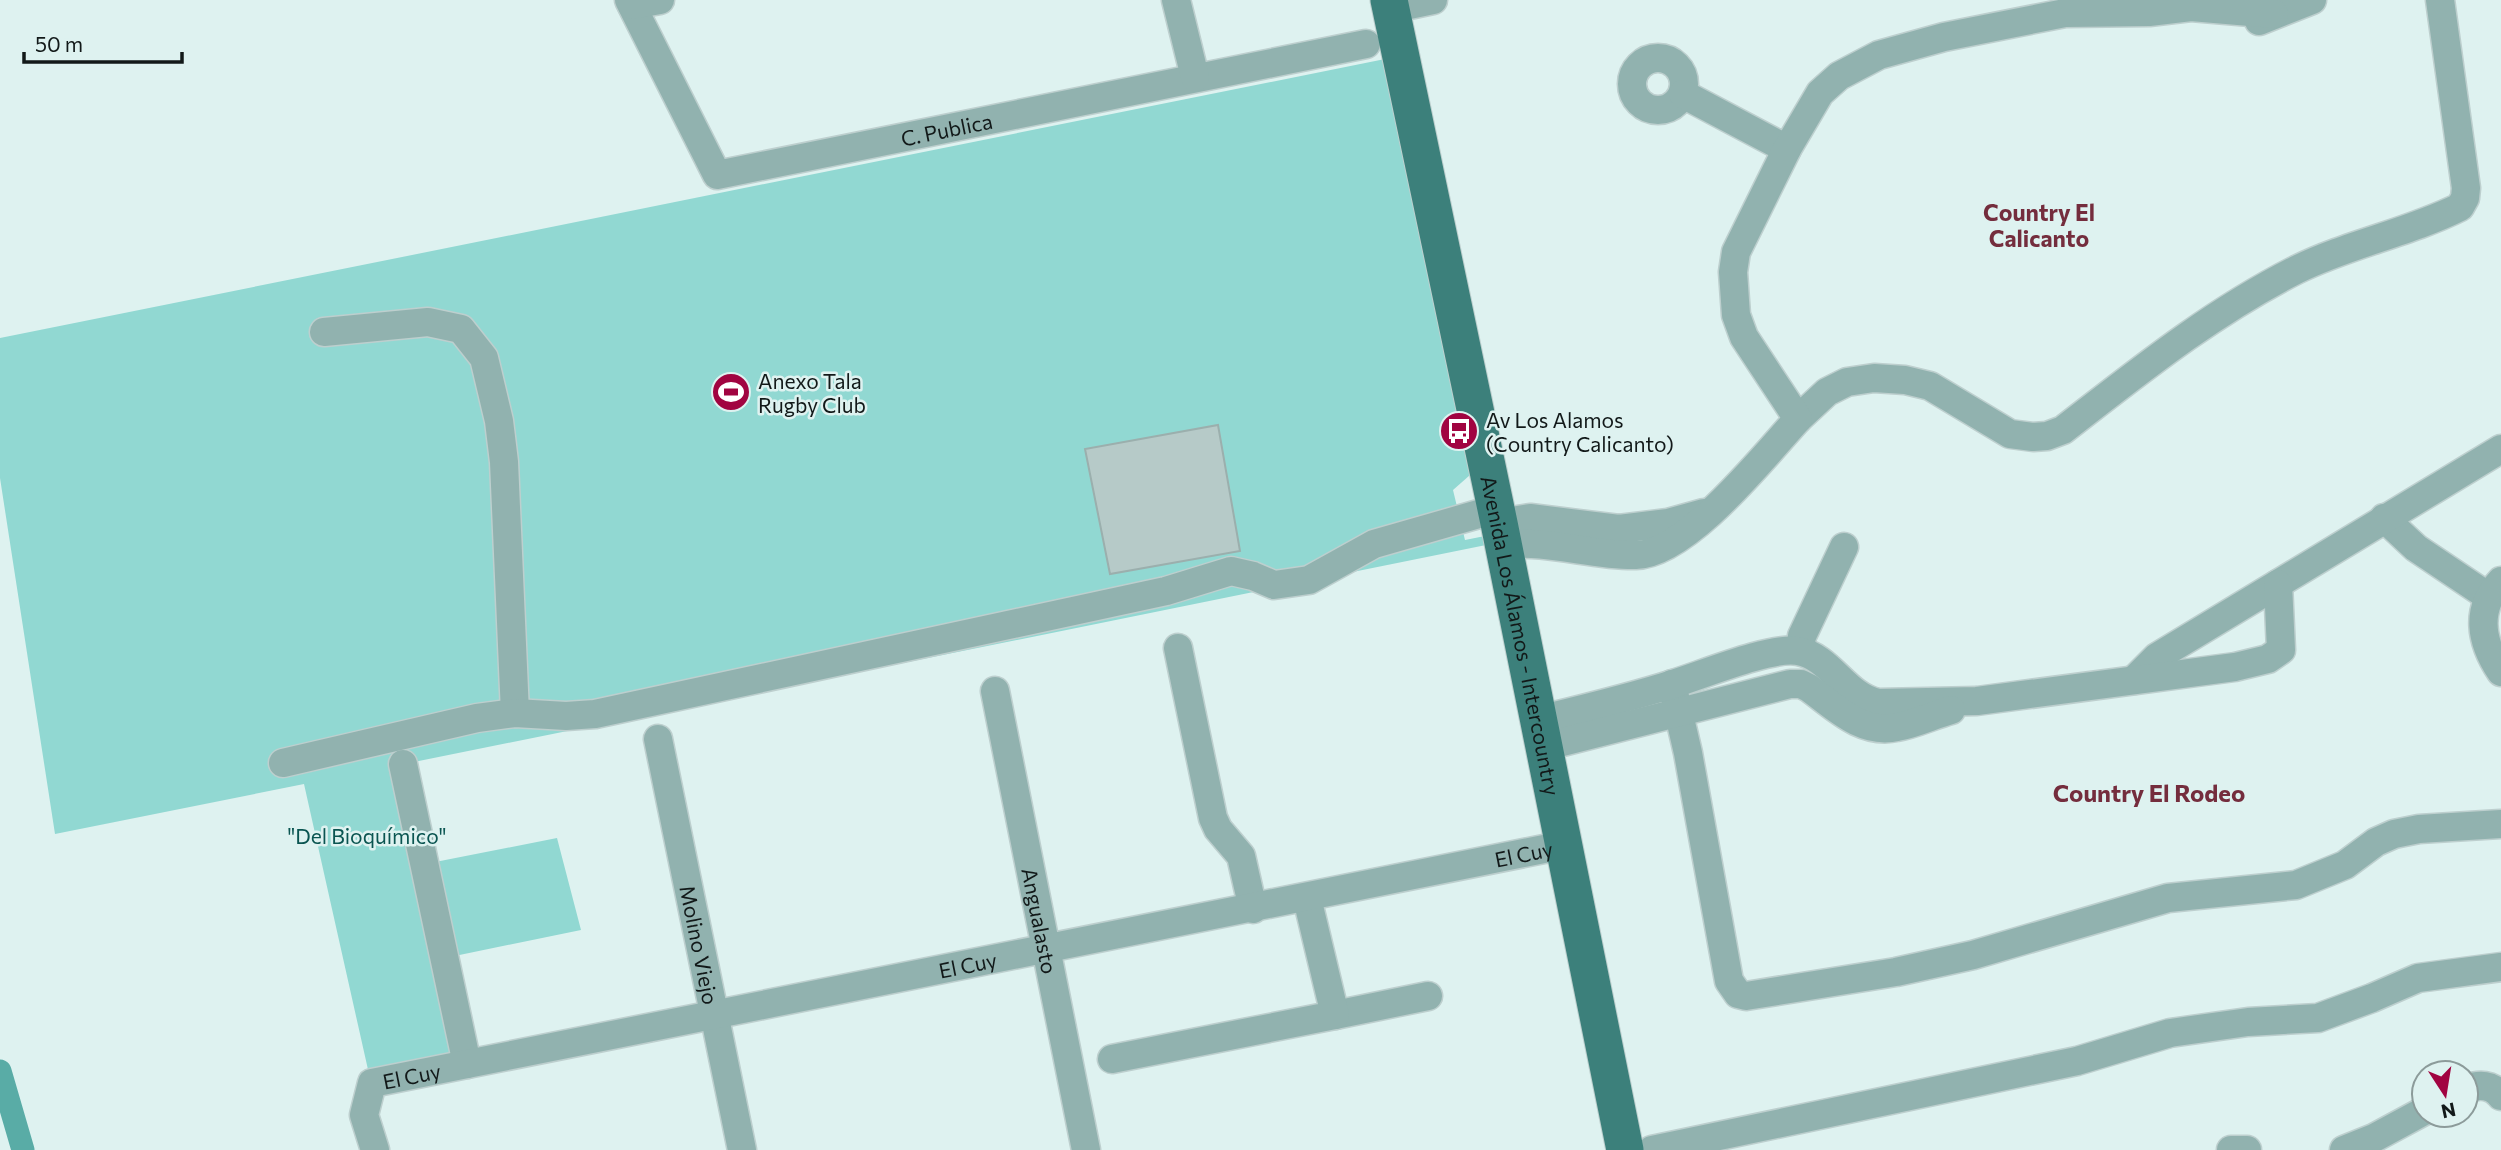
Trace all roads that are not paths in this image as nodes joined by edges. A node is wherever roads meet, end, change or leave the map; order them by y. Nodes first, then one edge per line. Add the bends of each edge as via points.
1 (660, 0) edge
2 (1176, 0) edge
3 (1433, 0) edge
4 (2312, 0) edge
5 (2440, 0) edge
6 (630, 2) edge
7 (1390, 4) edge
8 (1366, 44) dead end
9 (1195, 77) junction
10 (1683, 94) dead end
11 (1787, 149) junction
12 (324, 332) dead end
13 (1798, 419) junction
14 (2501, 449) edge
15 (2384, 518) junction
16 (1499, 526) junction
17 (1844, 547) dead end
18 (2278, 584) junction
19 (2495, 589) edge
20 (1178, 648) dead end
21 (1800, 651) junction
22 (2501, 672) edge
23 (2134, 680) junction
24 (1672, 684) junction
25 (995, 691) dead end
26 (1976, 701) junction
27 (515, 713) junction
28 (1679, 713) junction
29 (1541, 733) junction
30 (658, 739) dead end
31 (283, 763) dead end
32 (403, 764) dead end
33 (2501, 824) edge
34 (1564, 845) junction
35 (1307, 898) junction
36 (1253, 909) junction
37 (1046, 949) junction
38 (2501, 967) edge
39 (1428, 996) dead end
40 (714, 1015) junction
41 (1335, 1015) junction
42 (1111, 1059) dead end
43 (467, 1064) junction
44 (2480, 1086) edge
45 (2501, 1096) edge
46 (2410, 1119) edge
47 (375, 1150) edge
48 (742, 1150) edge
49 (1086, 1150) edge
50 (1625, 1150) edge
51 (1651, 1150) edge
52 (2231, 1150) edge
53 (2247, 1150) edge
54 (2344, 1150) edge

1 - 6 street
2 - 9 street
3 - 7 street
4 - 11 street via 2274,14 2190,7 2064,13 1879,55 1839,76 1821,93
5 - 13 street via 2466,188 2460,207 2308,265 2255,292 2164,352 2063,430 2047,436 2010,434 1930,386 1905,380 1847,382
6 - 9 street, C. Publica via 717,176
7 - 16 main road, Avenida Los Álamos - Intercountry
8 - 9 street, C. Publica
10 - 11 street
11 - 13 street via 1736,252 1733,282 1736,315 1744,337
12 - 27 street via 428,322 461,329 484,358 505,463
13 - 16 street via 1741,483 1661,550 1616,554 1536,542
14 - 15 street
15 - 18 street
15 - 19 street via 2416,548
16 - 27 street via 1374,544 1325,572 1292,584 1274,585 1231,571 1166,591 595,714
16 - 29 main road, Avenida Los Álamos - Intercountry
17 - 21 street via 1802,636
18 - 23 street via 2157,657
18 - 23 street via 2283,644 2277,655 2235,667
19 - 22 street via 2484,605 2482,619
20 - 36 street via 1213,818 1241,856
21 - 24 street via 1778,650
21 - 26 street via 1828,667 1867,700
23 - 26 street
24 - 28 street
24 - 29 street
25 - 37 street, Angualasto
26 - 28 street via 1888,729 1852,720 1801,684
27 - 31 street
28 - 29 street
28 - 33 street via 1729,981 1738,994 1746,996 1973,955 2168,898 2296,885 2345,864 2394,834
29 - 34 main road, Avenida Los Álamos - Intercountry
30 - 40 street, Molino Viejo
32 - 43 street
34 - 35 street, El Cuy
34 - 50 main road, Avenida Los Álamos - Intercountry
35 - 36 street, El Cuy
35 - 41 street
36 - 37 street, El Cuy
37 - 40 street, El Cuy
37 - 49 street, Angualasto
38 - 51 street via 2417,978 2318,1018 2171,1033 2077,1061
39 - 41 street
40 - 43 street, El Cuy
40 - 48 street, Molino Viejo
41 - 42 street
43 - 47 street, El Cuy via 372,1083 364,1115
44 - 45 street
46 - 54 street
52 - 53 street

